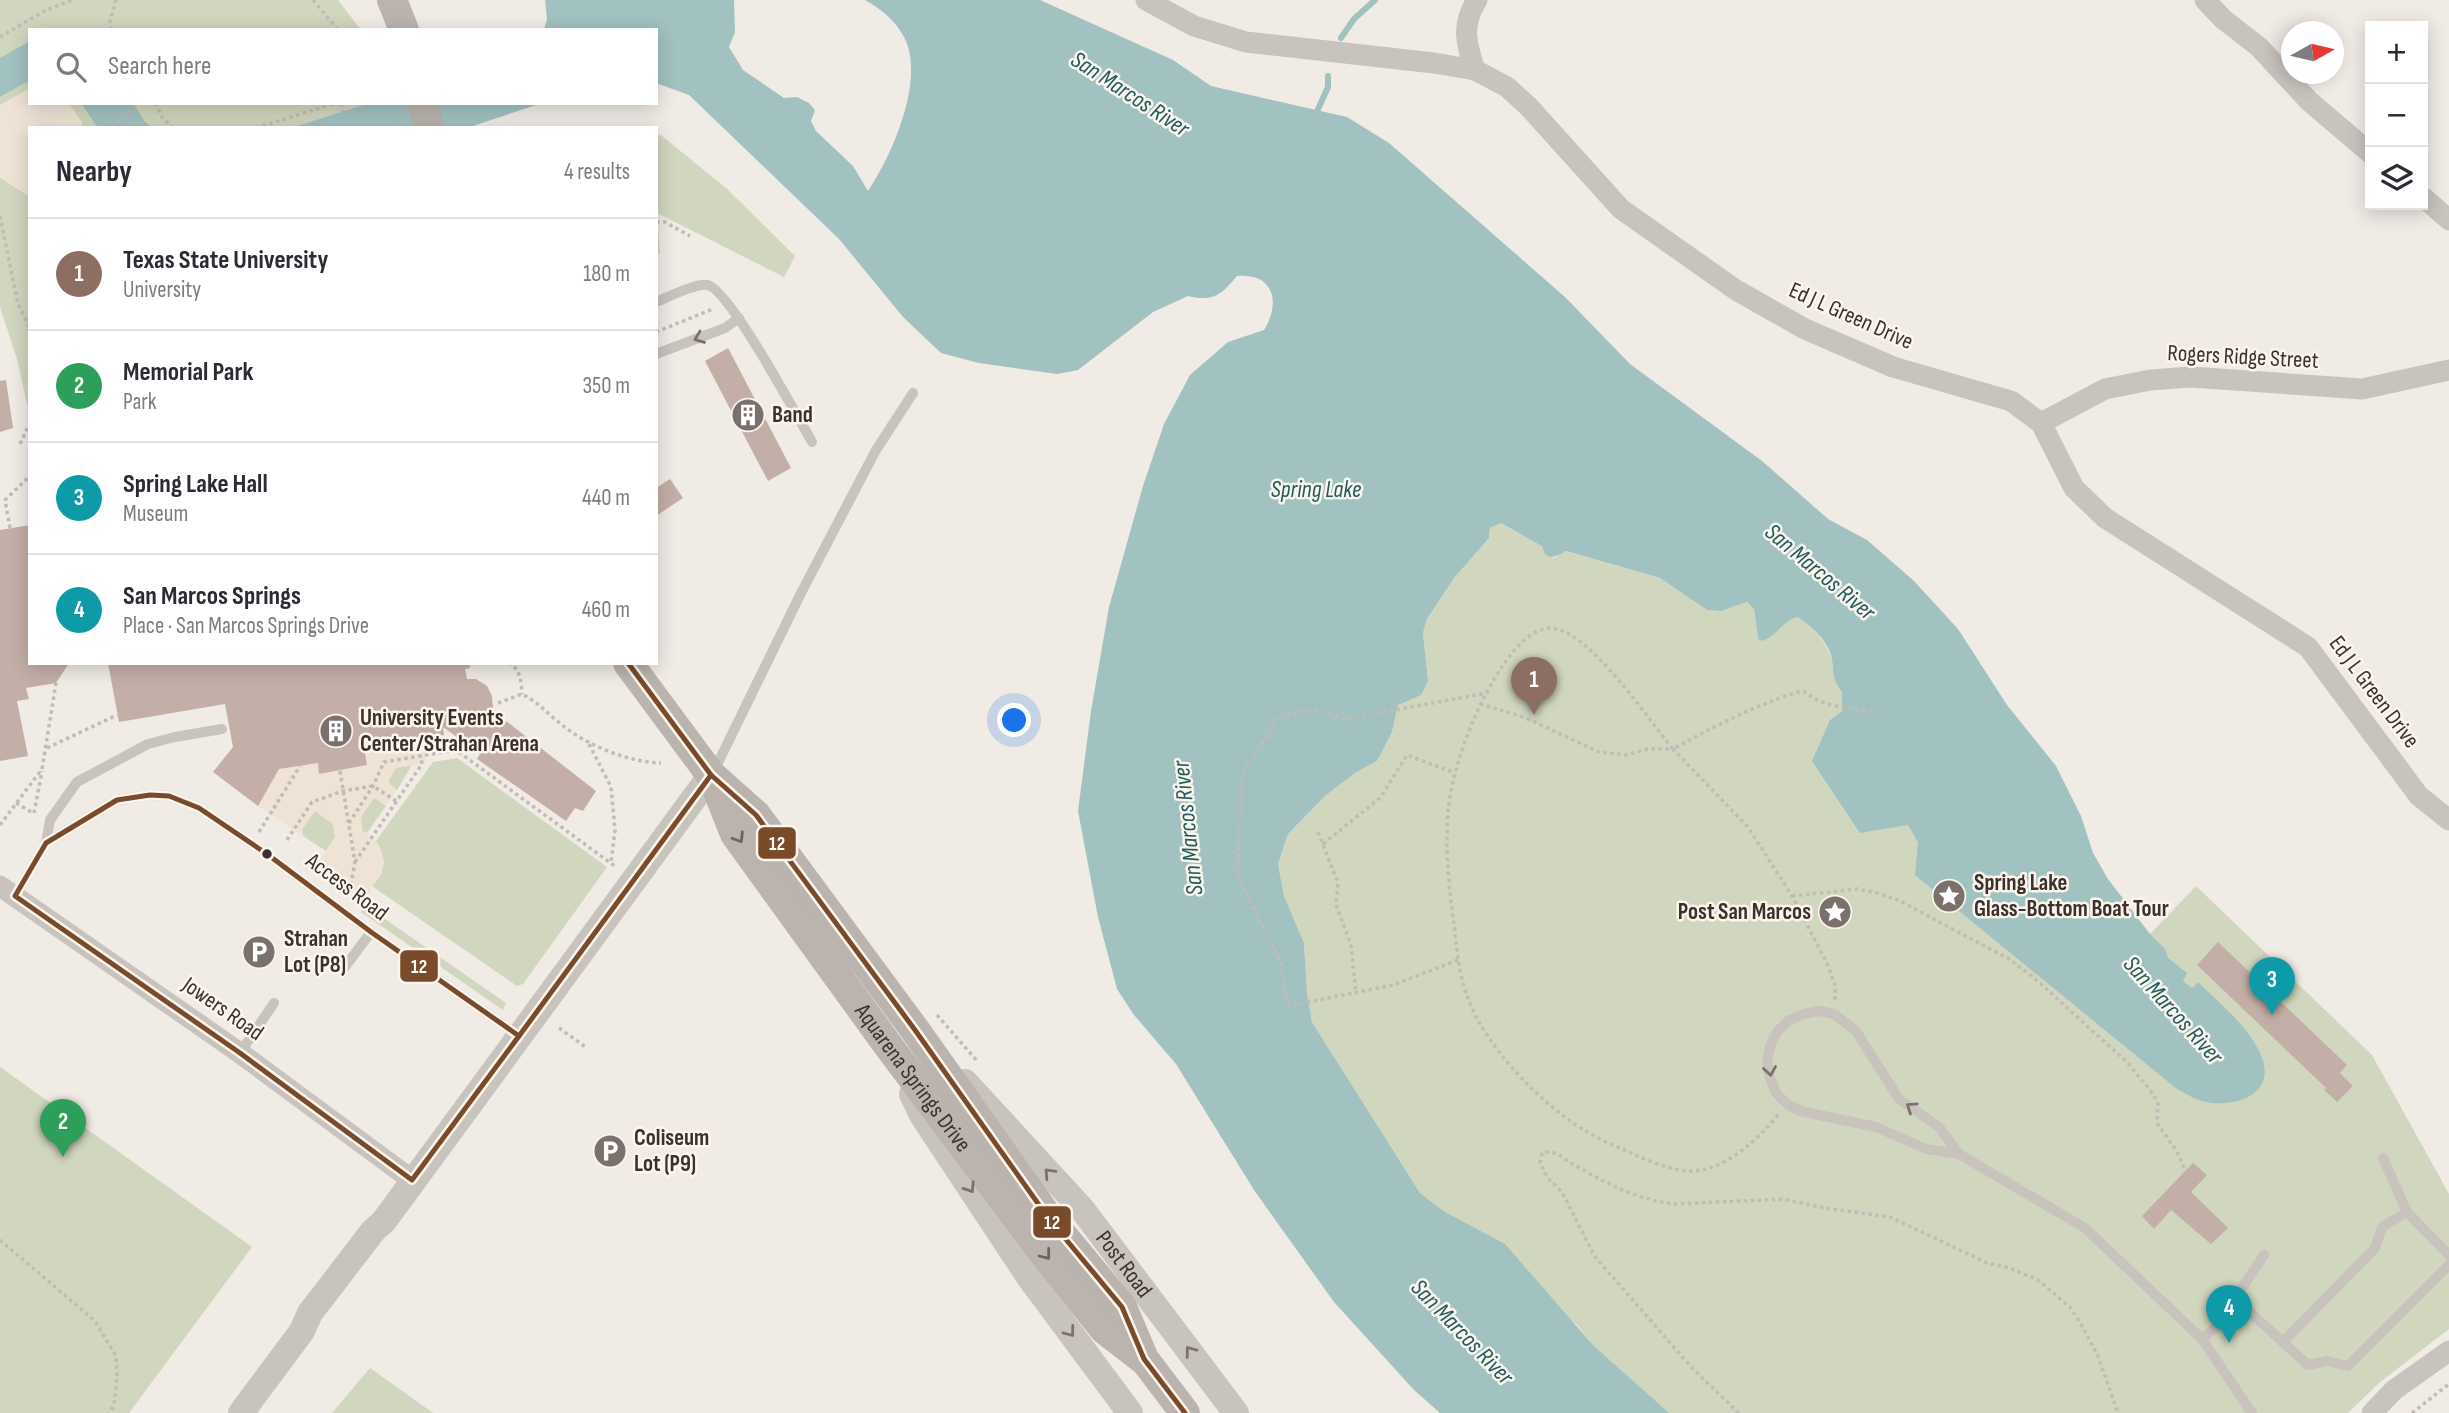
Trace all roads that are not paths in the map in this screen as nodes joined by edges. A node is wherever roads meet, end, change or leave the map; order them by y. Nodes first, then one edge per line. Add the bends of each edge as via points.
1 (391, 0) edge
2 (1146, 0) edge
3 (1477, 0) edge
4 (2205, 0) edge
5 (403, 28) edge
6 (1475, 70) junction
7 (423, 105) edge
8 (429, 126) edge
9 (2365, 149) edge
10 (2428, 201) edge
11 (2449, 220) edge
12 (658, 301) edge
13 (739, 318) junction
14 (658, 353) edge
15 (2449, 370) edge
16 (913, 393) dead end
17 (2041, 423) junction
18 (812, 442) dead end
19 (630, 665) edge
20 (222, 729) dead end
21 (712, 775) junction
22 (2449, 820) edge
23 (46, 844) junction
24 (7, 891) edge
25 (371, 932) junction
26 (342, 971) dead end
27 (274, 1003) dead end
28 (915, 1030) junction
29 (519, 1036) junction
30 (887, 1044) junction
31 (240, 1053) junction
32 (1959, 1154) junction
33 (2383, 1158) dead end
34 (412, 1180) junction
35 (2407, 1212) junction
36 (2264, 1255) dead end
37 (2449, 1255) edge
38 (2449, 1265) edge
39 (2242, 1305) junction
40 (2202, 1339) junction
41 (2283, 1342) junction
42 (2449, 1351) edge
43 (1143, 1359) junction
44 (241, 1413) edge
45 (1130, 1413) edge
46 (1185, 1413) edge
47 (1236, 1413) edge
48 (2252, 1413) edge
49 (2372, 1413) edge

1 - 5 main road
2 - 6 street, Ed J L Green Drive via 1194,26 1246,42
3 - 6 street via 1468,13 1466,43
4 - 9 street
6 - 17 street, Ed J L Green Drive via 1507,87 1529,107 1621,209 1736,290 1805,329 1893,367 2011,401
7 - 8 main road
10 - 11 street
12 - 13 lane via 709,285
13 -> 14 lane via 725,328
13 - 18 lane
15 - 17 street, Rogers Ridge Street via 2362,389 2191,377 2150,380 2105,389
16 - 21 lane via 876,450 813,569
17 - 22 street, Ed J L Green Drive via 2074,488 2105,518 2308,647 2419,796
19 - 21 main road, Aquarena Springs Drive
20 - 23 lane via 148,744 77,782 50,820
21 - 28 main road, Aquarena Springs Drive via 756,815
21 - 29 street
21 -> 30 main road, Aquarena Springs Drive via 735,834
23 - 24 lane, Access Road
23 - 25 lane, Access Road via 117,800 169,796 198,808 252,844
24 - 31 street, Jowers Road
25 - 26 lane
25 - 29 lane, Access Road
27 - 31 lane
28 - 43 main road, Aquarena Springs Drive via 1049,1219 1122,1307
47 -> 28 street, Post Road via 1082,1209
29 - 34 street
30 -> 43 main road, Aquarena Springs Drive via 1104,1329
30 -> 45 street via 922,1115 1021,1266
31 - 34 street, Jowers Road
32 -> 32 lane via 1939,1127 1899,1099 1857,1031 1834,1014 1819,1011 1796,1017 1777,1032 1767,1062 1776,1093 1787,1104 1800,1111 1876,1127 1926,1149
32 - 40 lane via 2085,1228
33 - 35 lane
34 - 44 street via 384,1221 382,1237 321,1320 303,1331
35 - 37 lane
35 - 41 lane via 2382,1227 2375,1248
36 - 39 lane via 2240,1291
38 - 41 lane via 2348,1366 2326,1361 2308,1365
39 - 40 lane
39 - 41 lane
40 - 48 lane
42 - 49 street via 2394,1390
43 - 46 main road, Aquarena Springs Drive

